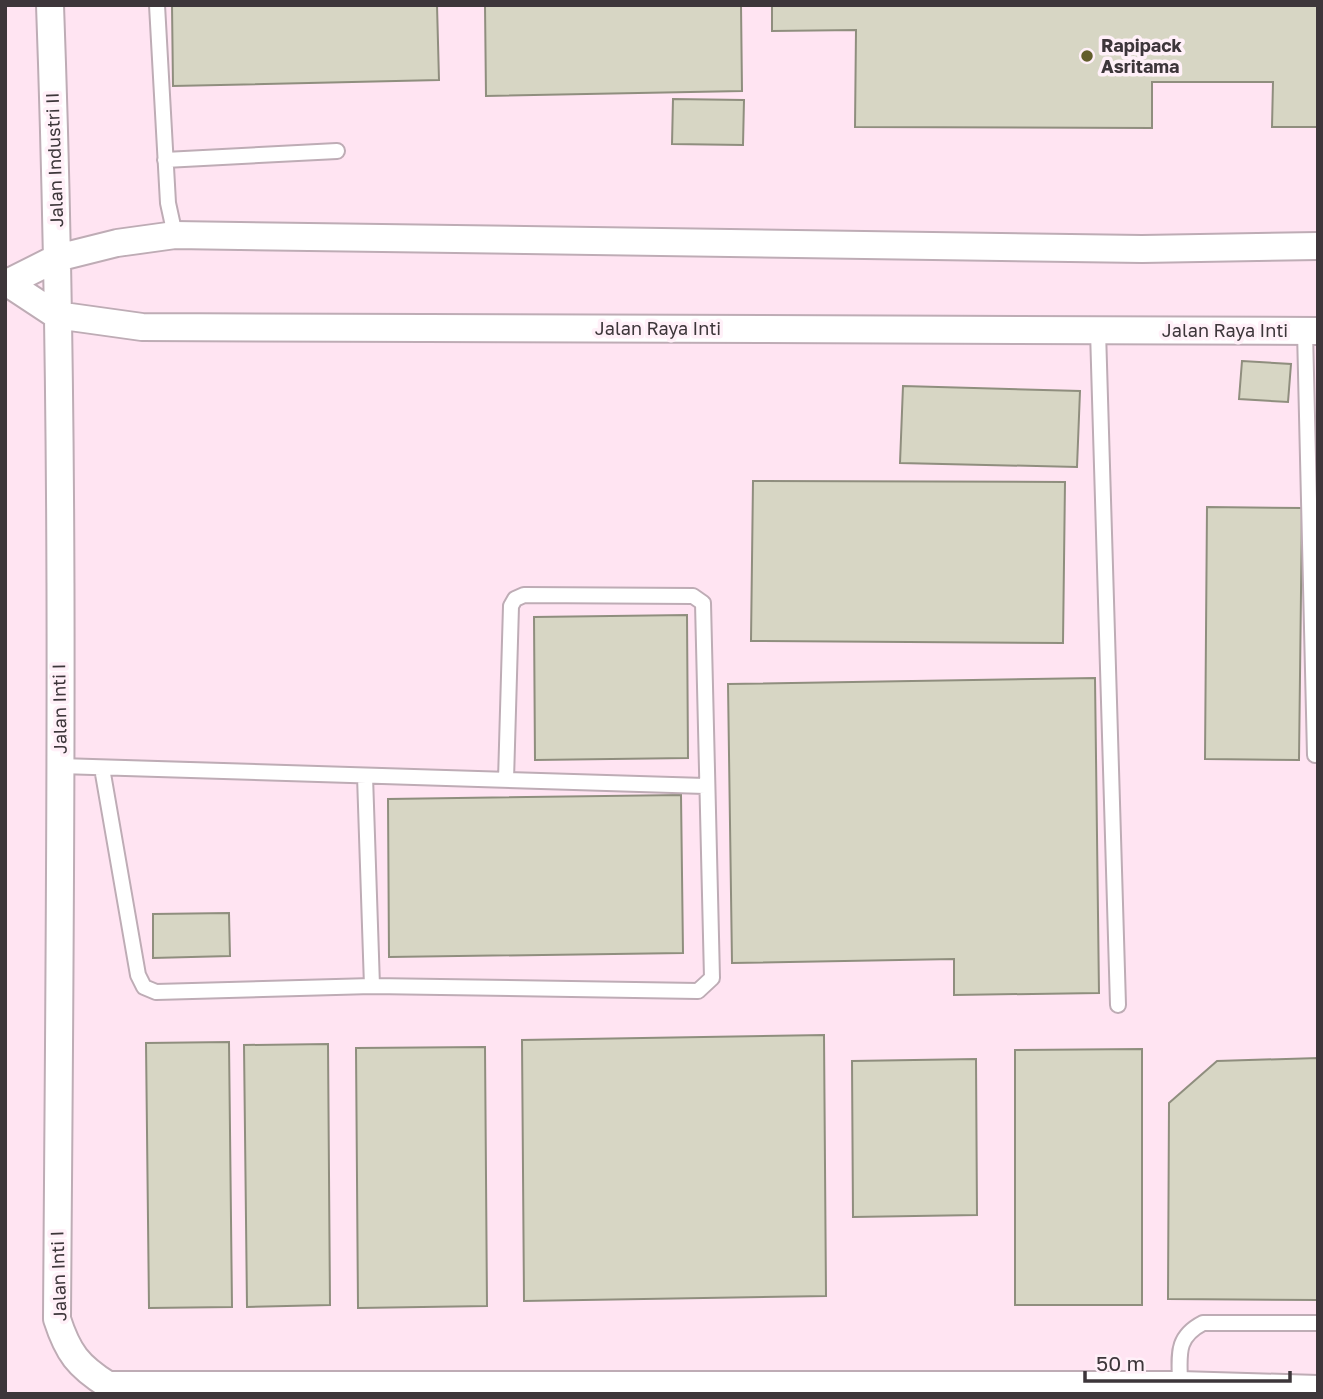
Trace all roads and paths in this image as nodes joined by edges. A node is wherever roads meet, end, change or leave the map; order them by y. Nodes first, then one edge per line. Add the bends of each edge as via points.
1 (50, 5) edge
2 (157, 5) edge
3 (337, 151) dead end
4 (165, 160) junction
5 (175, 235) junction
6 (1318, 246) edge
7 (57, 258) junction
8 (7, 284) edge
9 (56, 315) junction
10 (1098, 331) junction
11 (1312, 331) edge
12 (1315, 755) dead end
13 (60, 766) junction
14 (102, 768) junction
15 (365, 776) junction
16 (506, 780) junction
17 (705, 786) junction
18 (372, 986) junction
19 (1118, 1005) dead end
20 (1318, 1323) edge
21 (1180, 1385) junction
22 (1318, 1390) edge

1 - 7 street, Jalan Industri II
2 - 4 lane
3 - 4 lane
4 - 5 lane
5 - 6 street via 1142,249
5 - 7 street
7 - 8 street
7 - 9 street, Jalan Industri II
8 - 9 street, Jalan Raya Inti
9 - 10 street, Jalan Raya Inti via 142,327
9 - 13 street, Jalan Inti I
10 - 11 street, Jalan Raya Inti
10 - 19 lane
11 - 12 lane
13 - 14 lane
13 - 21 street, Jalan Inti I via 57,1319 66,1346 85,1370 108,1385
14 - 15 lane
14 - 18 lane via 138,975 144,987 156,992
15 - 16 lane
15 - 18 lane
16 - 17 lane
16 - 17 lane via 511,606 515,599 524,594 693,596 703,603 705,615
17 - 18 lane via 712,978 698,991
20 - 21 lane via 1203,1324 1191,1329 1181,1342
21 - 22 street, Jalan Inti I

